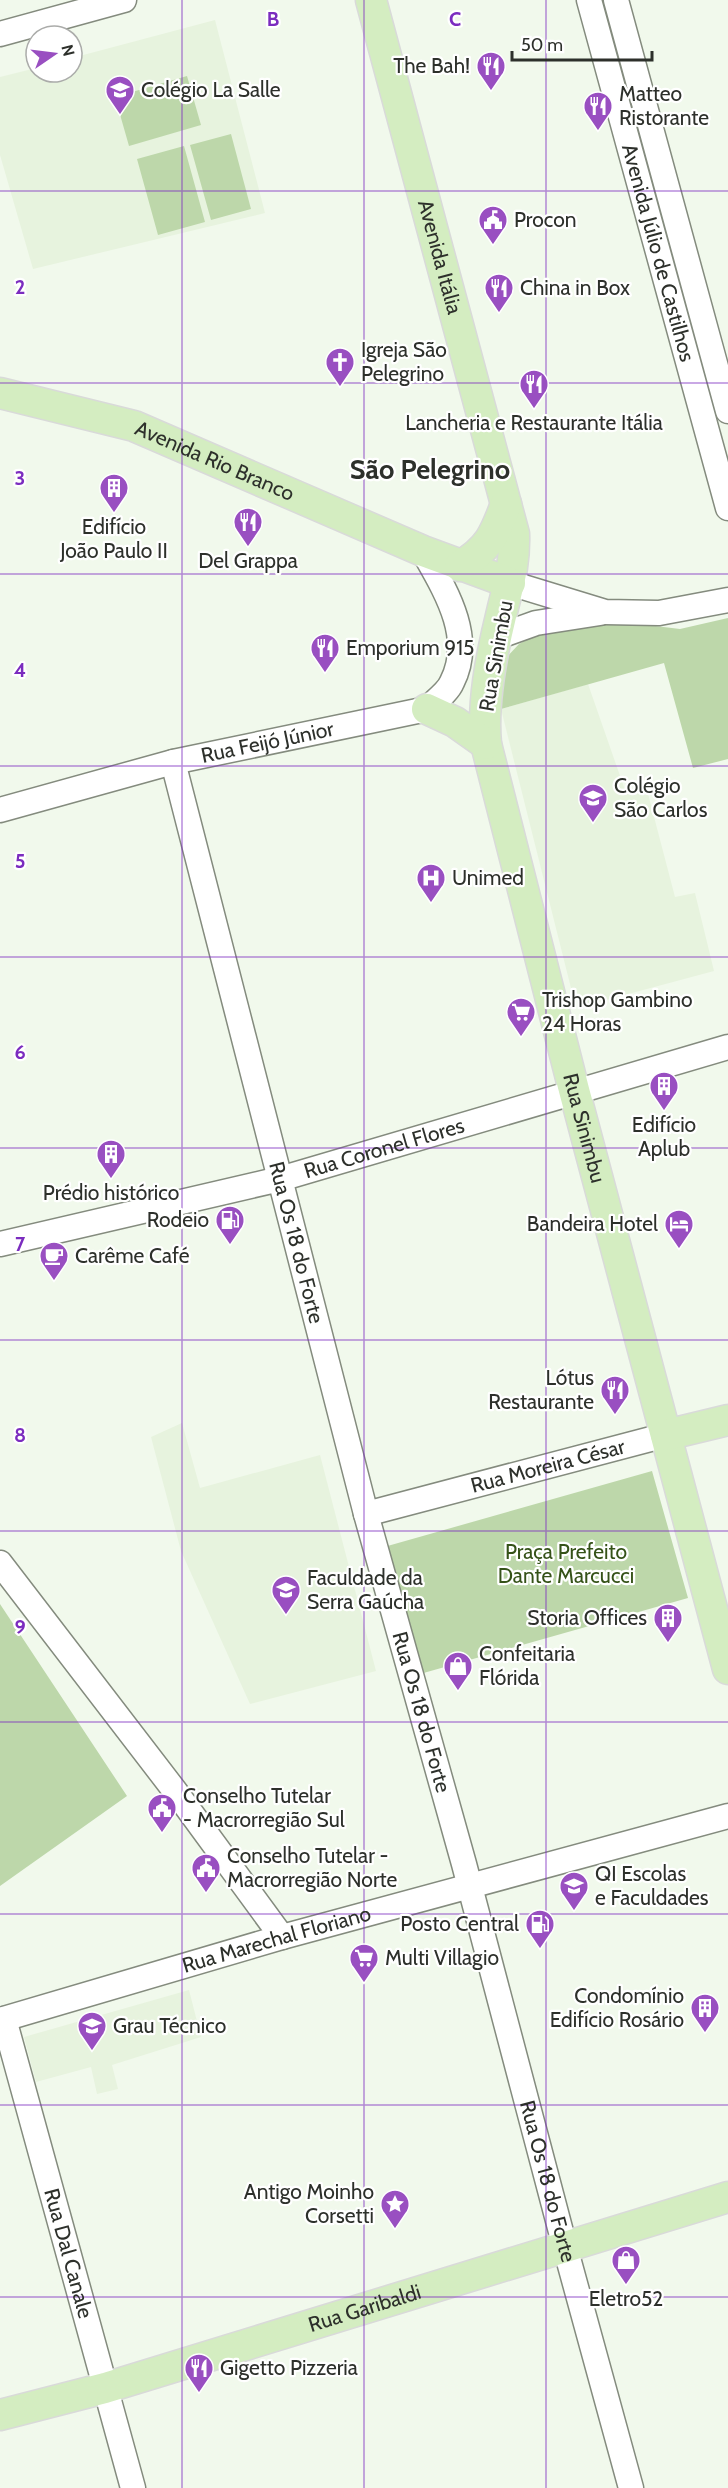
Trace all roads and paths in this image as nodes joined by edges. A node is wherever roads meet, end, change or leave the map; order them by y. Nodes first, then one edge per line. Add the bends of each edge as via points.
1 (124, 0) edge
2 (371, 0) edge
3 (589, 0) edge
4 (616, 0) edge
5 (97, 4) edge
6 (0, 34) edge
7 (655, 144) junction
8 (630, 150) junction
9 (680, 233) junction
10 (654, 239) junction
11 (702, 315) junction
12 (677, 321) junction
13 (0, 393) edge
14 (700, 406) junction
15 (727, 406) edge
16 (506, 504) junction
17 (728, 508) edge
18 (423, 552) junction
19 (460, 566) junction
20 (510, 583) junction
21 (728, 600) edge
22 (605, 612) junction
23 (497, 637) junction
24 (427, 709) junction
25 (486, 744) junction
26 (173, 762) junction
27 (0, 810) edge
28 (728, 1047) edge
29 (574, 1090) junction
30 (280, 1179) junction
31 (0, 1244) edge
32 (728, 1420) edge
33 (666, 1435) junction
34 (366, 1514) junction
35 (0, 1563) edge
36 (728, 1669) edge
37 (728, 1816) edge
38 (469, 1886) junction
39 (282, 1937) junction
40 (2, 2019) edge
41 (728, 2197) edge
42 (565, 2247) junction
43 (105, 2388) junction
44 (0, 2415) edge
45 (133, 2488) edge
46 (631, 2488) edge

1 - 5 street
2 - 16 main road, Avenida Itália
3 - 8 street, Avenida Júlio de Castilhos
4 - 7 street, Avenida Júlio de Castilhos
5 - 6 street
7 - 8 street
7 - 9 street, Avenida Júlio de Castilhos
8 - 10 street, Avenida Júlio de Castilhos
9 - 10 street
9 - 11 street, Avenida Júlio de Castilhos
10 - 12 street, Avenida Júlio de Castilhos
11 - 12 street
11 - 15 street, Avenida Júlio de Castilhos
12 - 14 street, Avenida Júlio de Castilhos
13 - 18 main road, Avenida Rio Branco via 134,426
14 - 15 street
14 - 17 street, Avenida Júlio de Castilhos
16 - 19 main road via 491,541 479,555
16 - 20 main road, Avenida Itália via 514,534 515,559
18 - 19 main road, Avenida Rio Branco
18 - 24 street via 453,609 460,660 452,684
19 - 20 main road, Avenida Rio Branco
20 - 22 street
20 - 23 main road, Rua Sinimbu
21 - 22 street via 659,613
22 - 23 street via 536,623
23 - 25 main road, Rua Sinimbu via 484,723
24 - 25 main road via 455,722
24 - 26 street, Rua Feijó Júnior
25 - 29 main road, Rua Sinimbu
26 - 27 street, Rua Feijó Júnior
26 - 30 street, Rua Os 18 do Forte
28 - 29 street, Rua Coronel Flores
29 - 30 street, Rua Coronel Flores
29 - 33 main road, Rua Sinimbu
30 - 31 street, Rua Coronel Flores
30 - 34 street, Rua Os 18 do Forte
32 - 33 main road, Rua Moreira César
33 - 34 street, Rua Moreira César
33 - 36 main road, Rua Sinimbu
34 - 38 street, Rua Os 18 do Forte
35 - 39 street
37 - 38 street, Rua Marechal Floriano
38 - 39 street, Rua Marechal Floriano
38 - 42 street, Rua Os 18 do Forte
39 - 40 street, Rua Marechal Floriano
40 - 43 street, Rua Dal Canale
41 - 42 main road, Rua Garibaldi
42 - 43 main road, Rua Garibaldi
42 - 46 street, Rua Os 18 do Forte
43 - 44 main road, Rua Garibaldi
43 - 45 street, Rua Dal Canale

